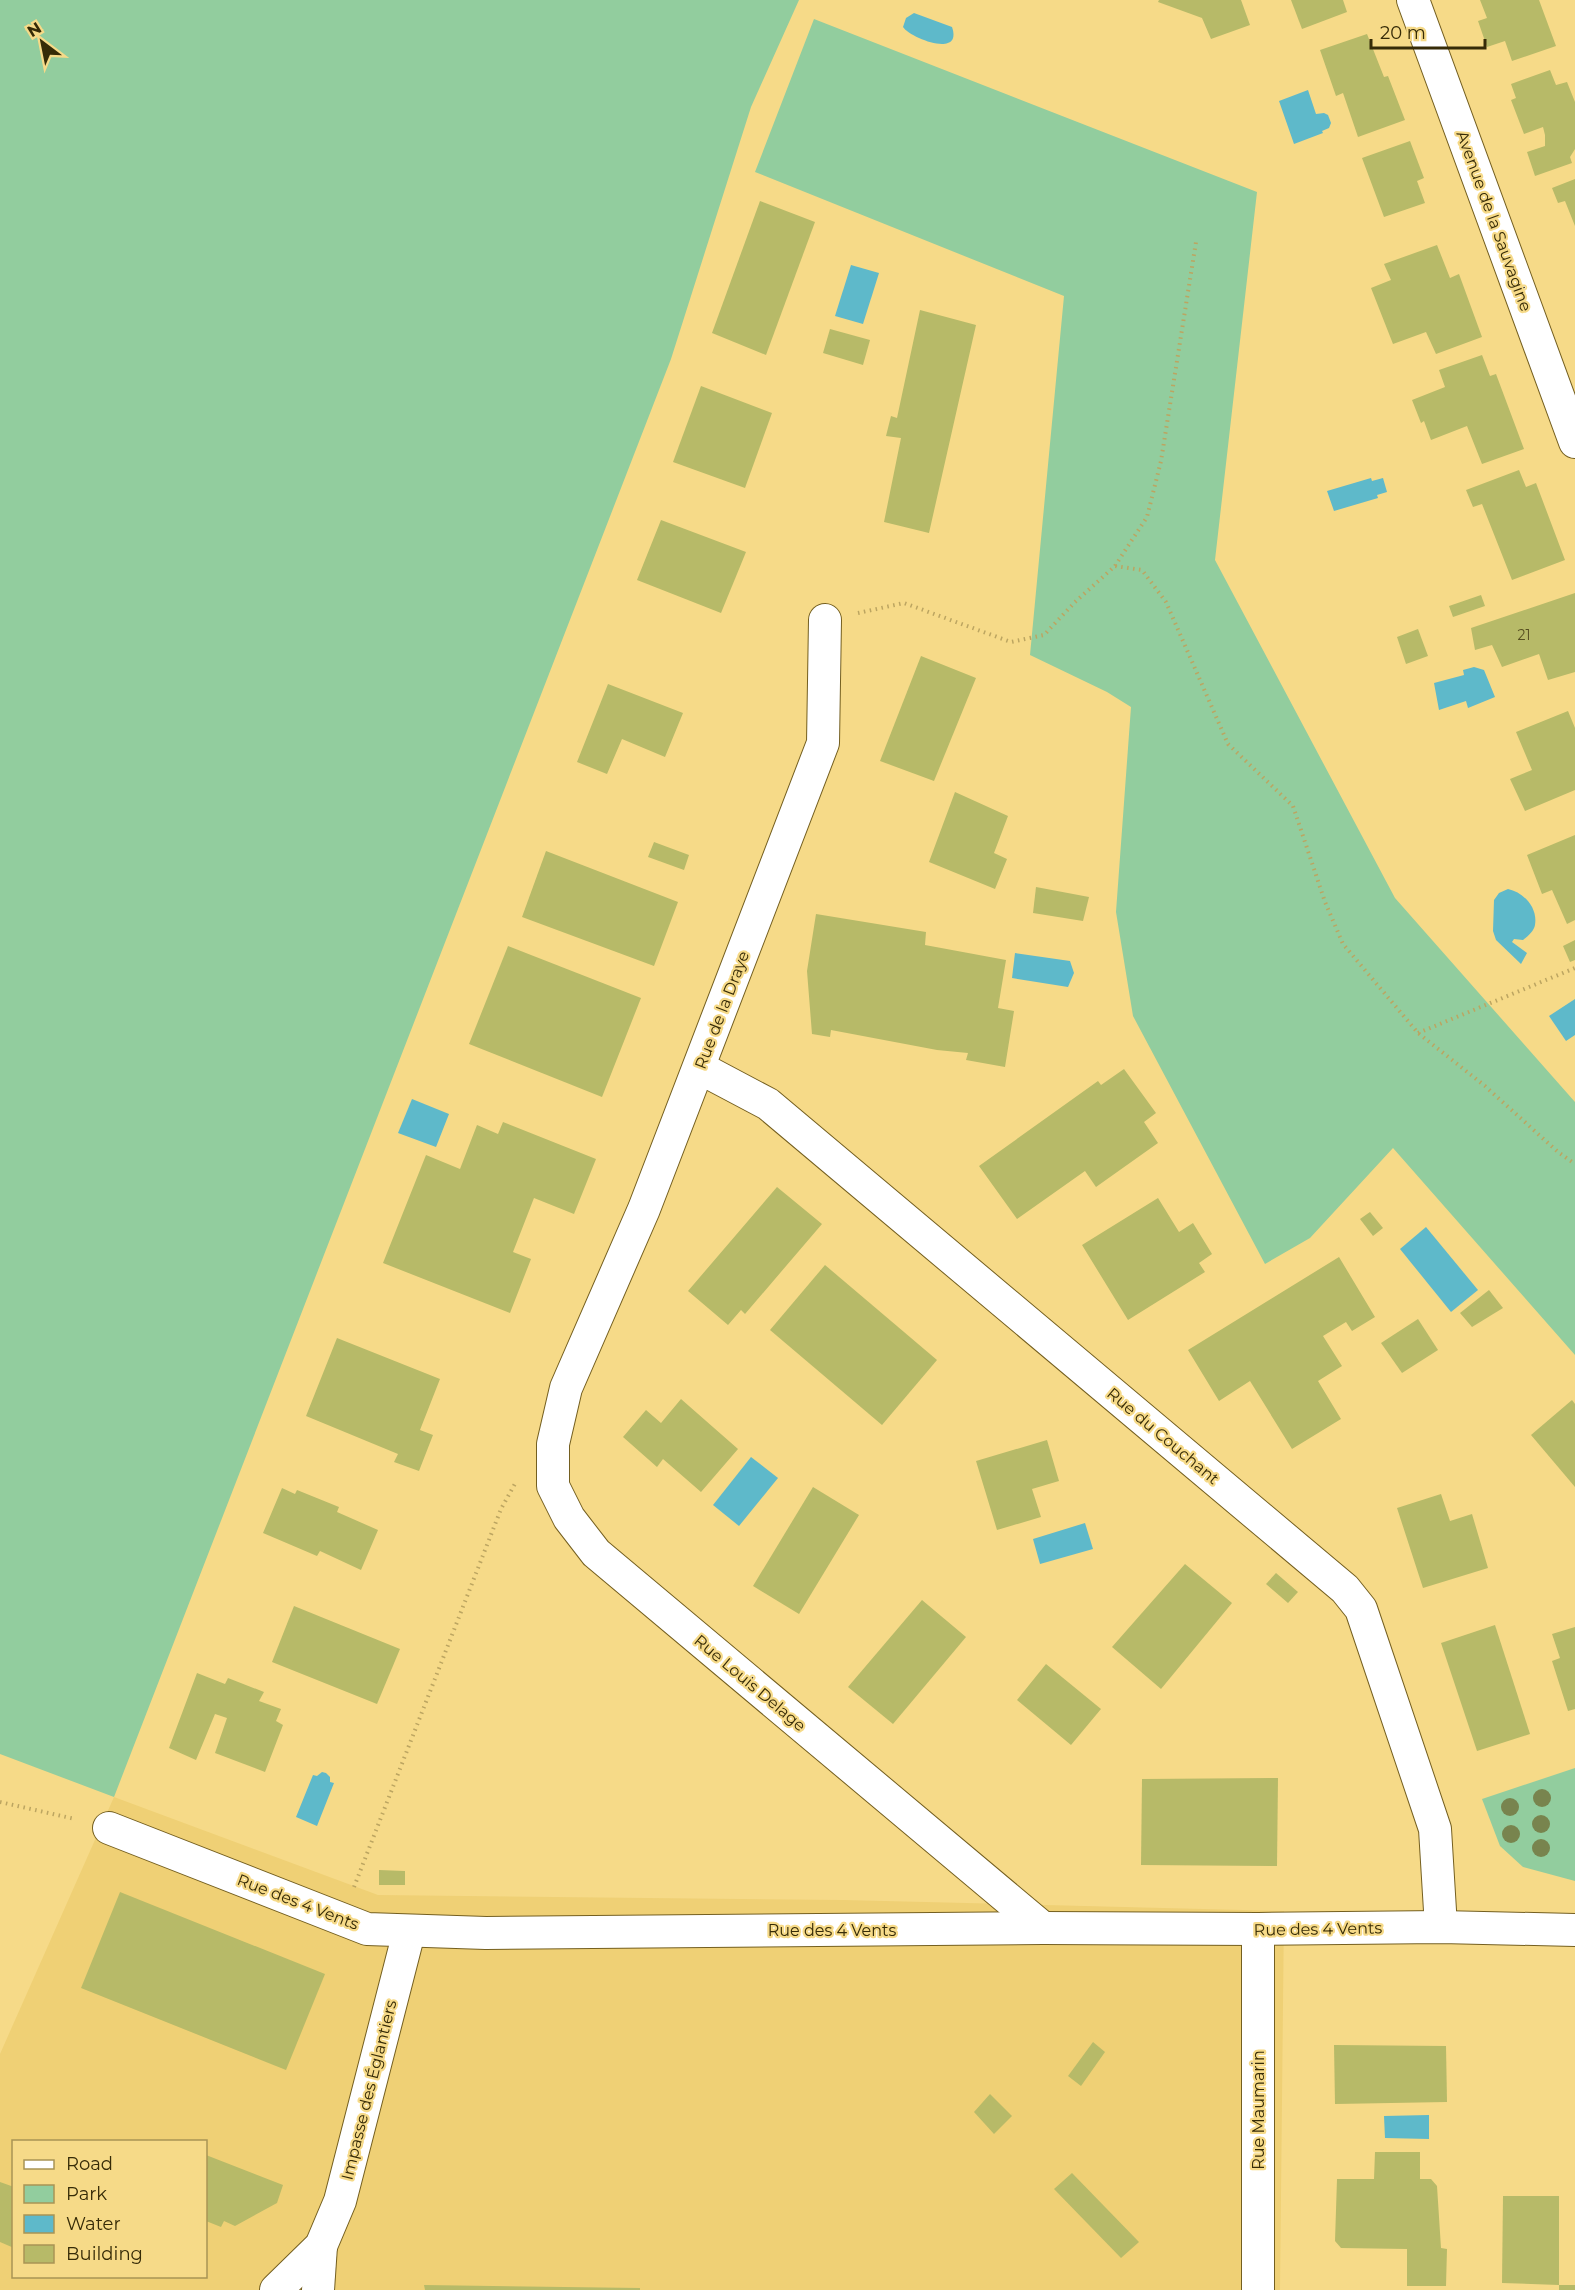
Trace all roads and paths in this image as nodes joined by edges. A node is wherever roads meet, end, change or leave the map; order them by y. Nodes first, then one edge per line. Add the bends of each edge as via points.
1 (1413, 0) edge
2 (1196, 242) dead end
3 (1575, 442) edge
4 (1115, 566) junction
5 (825, 620) joint
6 (1575, 968) edge
7 (1418, 1033) junction
8 (700, 1068) junction
9 (1575, 1164) edge
10 (566, 1388) joint
11 (518, 1479) dead end
12 (0, 1802) edge
13 (109, 1828) joint
14 (342, 1919) junction
15 (1043, 1928) junction
16 (1441, 1928) junction
17 (1258, 1929) junction
18 (1575, 1930) edge
19 (409, 1932) junction
20 (321, 2246) junction
21 (276, 2290) edge
22 (318, 2290) edge
23 (1258, 2290) edge

1 - 3 street, Avenue de la Sauvagine
2 - 4 path via 1161,461 1150,506
4 - 5 path via 1044,635 1011,642 904,603
4 - 7 path via 1142,570 1166,602 1228,744 1293,806 1343,944
5 - 8 street, Rue de la Draye via 823,743
6 - 7 path
7 - 9 path
8 - 10 street, Rue de la Draye
8 - 16 street, Rue du Couchant via 768,1104 1345,1589 1361,1609 1435,1829
10 - 15 street, Rue Louis Delage via 553,1444 553,1486 569,1518 596,1553
11 - 14 path via 501,1509
12 - 13 path
13 - 14 street, Rue des 4 Vents
14 - 19 street, Rue des 4 Vents via 366,1929
15 - 17 street, Rue des 4 Vents
15 - 19 street, Rue des 4 Vents
16 - 17 street, Rue des 4 Vents
16 - 18 street, Rue des 4 Vents
17 - 23 street, Rue Maumarin
19 - 20 street, Impasse des Églantiers via 340,2201
20 - 21 street, Impasse des Églantiers
20 - 22 street, Impasse des Églantiers

